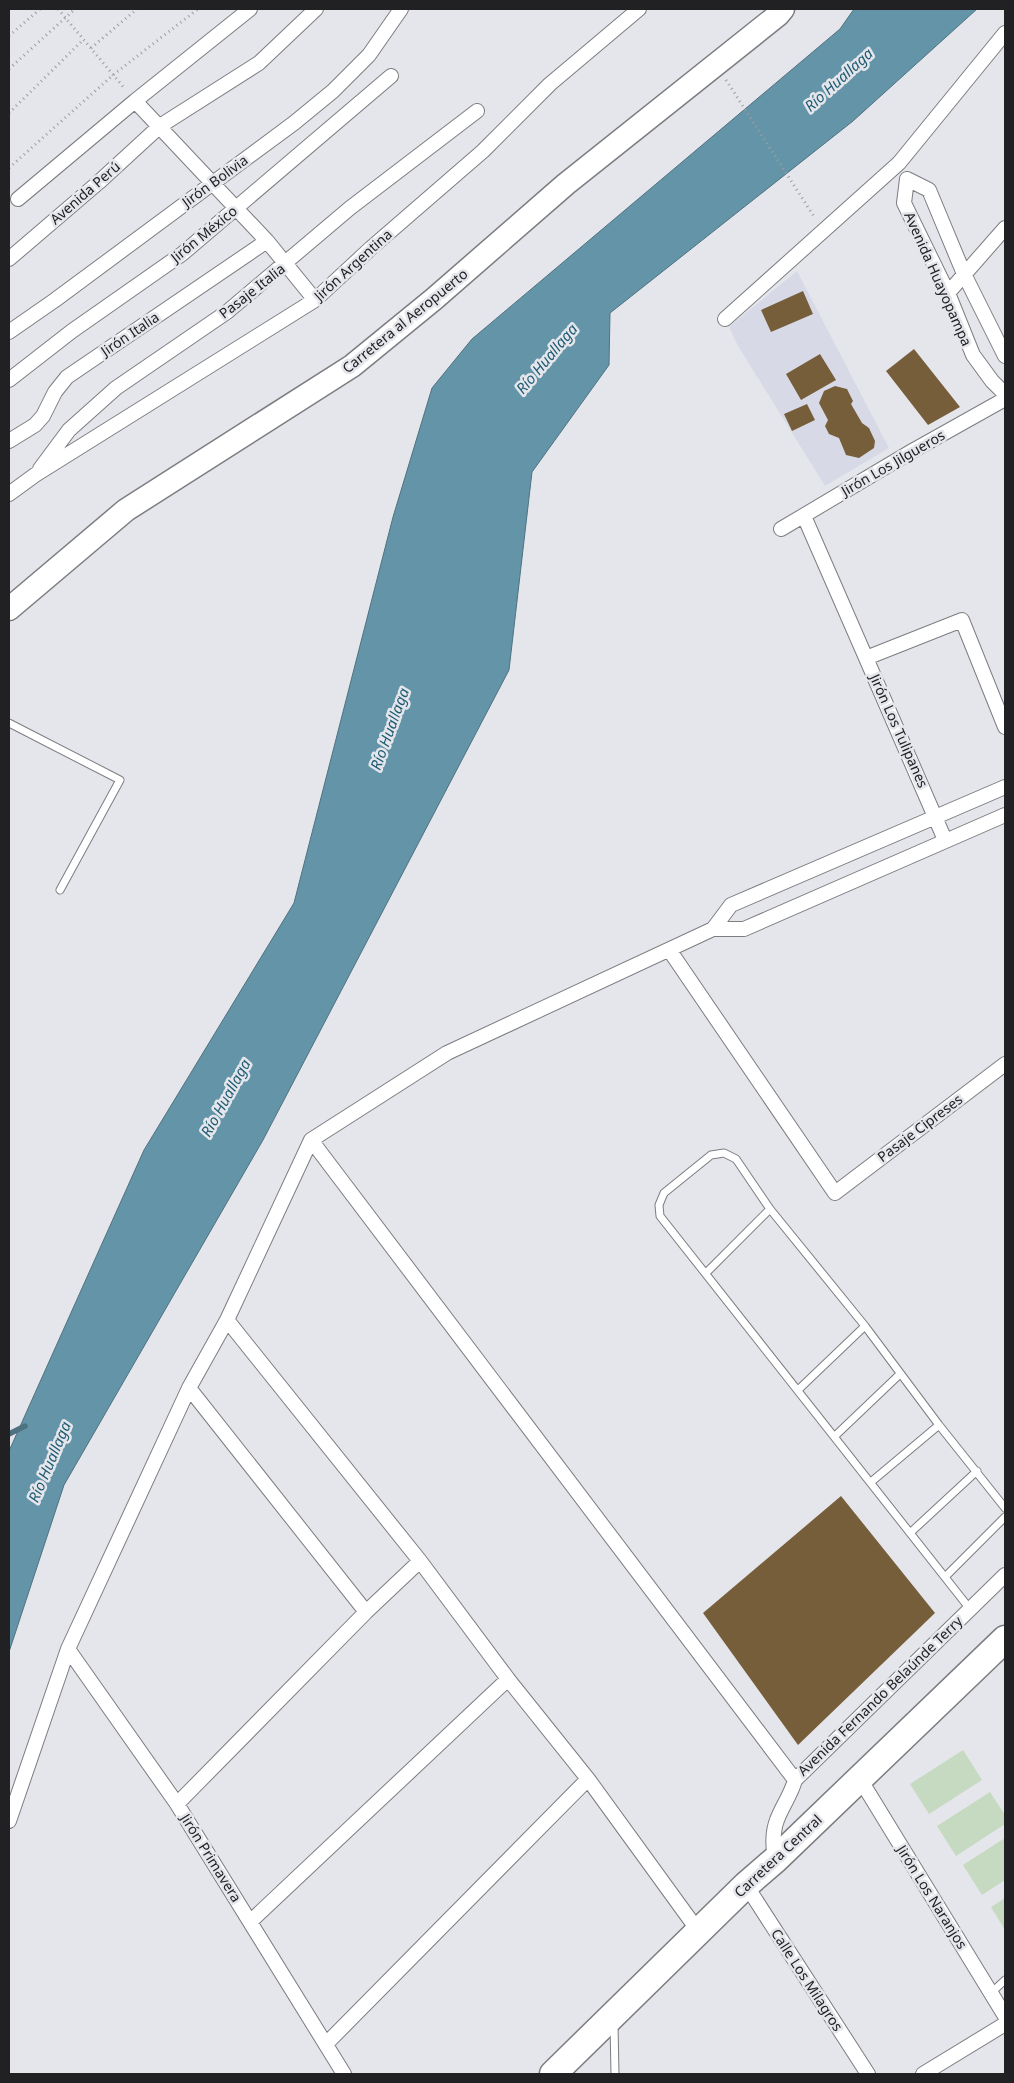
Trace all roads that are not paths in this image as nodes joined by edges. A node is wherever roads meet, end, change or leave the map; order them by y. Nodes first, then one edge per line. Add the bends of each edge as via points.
1 (250, 9) edge
2 (316, 9) edge
3 (401, 9) edge
4 (639, 9) edge
5 (783, 9) edge
6 (1005, 34) edge
7 (391, 76) dead end
8 (135, 101) junction
9 (477, 111) dead end
10 (160, 126) junction
11 (899, 163) junction
12 (907, 179) junction
13 (212, 182) junction
14 (18, 199) dead end
15 (236, 208) junction
16 (1005, 228) edge
17 (267, 241) junction
18 (9, 259) edge
19 (286, 264) junction
20 (964, 274) junction
21 (948, 293) junction
22 (315, 300) junction
23 (725, 319) dead end
24 (9, 332) edge
25 (1005, 356) edge
26 (9, 380) edge
27 (1005, 394) edge
28 (1005, 399) edge
29 (9, 440) edge
30 (35, 475) junction
31 (9, 494) edge
32 (804, 516) junction
33 (782, 529) dead end
34 (9, 608) edge
35 (866, 658) junction
36 (9, 723) edge
37 (1005, 727) edge
38 (1005, 787) edge
39 (1005, 815) edge
40 (936, 817) junction
41 (945, 840) junction
42 (60, 890) dead end
43 (713, 929) junction
44 (670, 951) junction
45 (1005, 1064) edge
46 (311, 1140) junction
47 (770, 1209) junction
48 (706, 1273) junction
49 (226, 1320) junction
50 (866, 1326) junction
51 (900, 1374) junction
52 (189, 1388) junction
53 (798, 1390) junction
54 (939, 1425) junction
55 (835, 1436) junction
56 (976, 1471) junction
57 (870, 1482) junction
58 (1005, 1508) edge
59 (1005, 1517) edge
60 (910, 1532) junction
61 (420, 1561) junction
62 (1005, 1575) edge
63 (945, 1577) junction
64 (970, 1609) junction
65 (366, 1612) junction
66 (1003, 1643) edge
67 (68, 1649) junction
68 (508, 1679) junction
69 (860, 1778) junction
70 (588, 1779) junction
71 (795, 1780) junction
72 (177, 1804) junction
73 (9, 1821) edge
74 (775, 1860) junction
75 (746, 1885) junction
76 (250, 1922) junction
77 (699, 1932) junction
78 (1005, 1980) edge
79 (991, 1993) junction
80 (614, 2016) junction
81 (1005, 2016) edge
82 (1005, 2024) edge
83 (326, 2044) junction
84 (344, 2074) edge
85 (553, 2074) edge
86 (615, 2074) edge
87 (868, 2074) edge
88 (923, 2074) edge

1 - 8 street
2 - 10 street, Avenida Perú via 259,63
3 - 13 street, Jirón Bolivia via 369,56 333,91
4 - 22 street, Jirón Argentina via 550,84 483,151
5 - 34 main road, Carretera al Aeropuerto via 566,184 352,366 126,510
6 - 11 street
7 - 15 street, Jirón México
8 - 10 street
8 - 14 street
9 - 19 street, Pasaje Italia via 350,208
10 - 13 street
10 - 18 street, Avenida Perú
11 - 12 street
11 - 23 street
12 - 20 street, Avenida Huayopampa via 929,190
12 - 21 street, Avenida Huayopampa via 904,203
13 - 15 street
13 - 24 street, Jirón Bolivia
15 - 17 street
15 - 26 street, Jirón México via 182,254 72,331
16 - 20 street
17 - 19 street
17 - 29 street, Jirón Italia via 68,377 55,392 43,416
19 - 22 street
19 - 30 street, Pasaje Italia via 227,312 116,388 69,430
20 - 21 street
20 - 25 street, Avenida Huayopampa
21 - 27 street, Avenida Huayopampa via 973,355
22 - 30 street, Jirón Argentina
28 - 32 street, Jirón Los Jilgueros
30 - 31 street, Jirón Argentina
32 - 33 street, Jirón Los Jilgueros
32 - 35 street
35 - 37 street, Jirón Los Tulipanes via 962,620
35 - 40 street, Jirón Los Tulipanes
36 - 42 lane via 120,780
38 - 40 street
39 - 41 street
40 - 41 street, Jirón Los Tulipanes
40 - 43 street via 731,905
41 - 43 street via 744,929
43 - 44 street
44 - 45 street, Pasaje Cipreses via 835,1193
44 - 46 street via 447,1054
46 - 49 street
46 - 71 street
47 - 48 lane
47 - 48 lane via 736,1159 724,1153 711,1155 664,1193 659,1205 660,1216
47 - 50 lane
48 - 53 lane
49 - 52 street
49 - 61 street
50 - 51 lane
50 - 53 lane
51 - 54 lane
51 - 55 lane
52 - 65 street
52 - 67 street
53 - 55 lane
54 - 56 lane
54 - 57 lane
55 - 57 lane
56 - 58 lane
56 - 60 lane
57 - 60 lane
59 - 63 lane
60 - 63 lane
61 - 65 street
61 - 68 street
62 - 64 street, Avenida Fernando Belaúnde Terry
63 - 64 lane
64 - 71 street, Avenida Fernando Belaúnde Terry
65 - 72 street
66 - 69 highway, Carretera Central
67 - 72 street, Jirón Primavera
67 - 73 street
68 - 70 street
68 - 76 street
69 - 74 highway, Carretera Central
69 - 79 street, Jirón Los Naranjos
70 - 77 street
70 - 83 street
71 - 74 street, Avenida Fernando Belaúnde Terry via 777,1820 773,1840
72 - 76 street, Jirón Primavera
74 - 75 highway, Carretera Central
75 - 77 highway, Carretera Central
75 - 87 street, Calle Los Milagros
76 - 83 street, Jirón Primavera
77 - 80 highway, Carretera Central
78 - 79 lane
79 - 81 street, Jirón Los Naranjos
80 - 85 highway, Carretera Central
80 - 86 lane
82 - 88 street
83 - 84 street, Jirón Primavera

